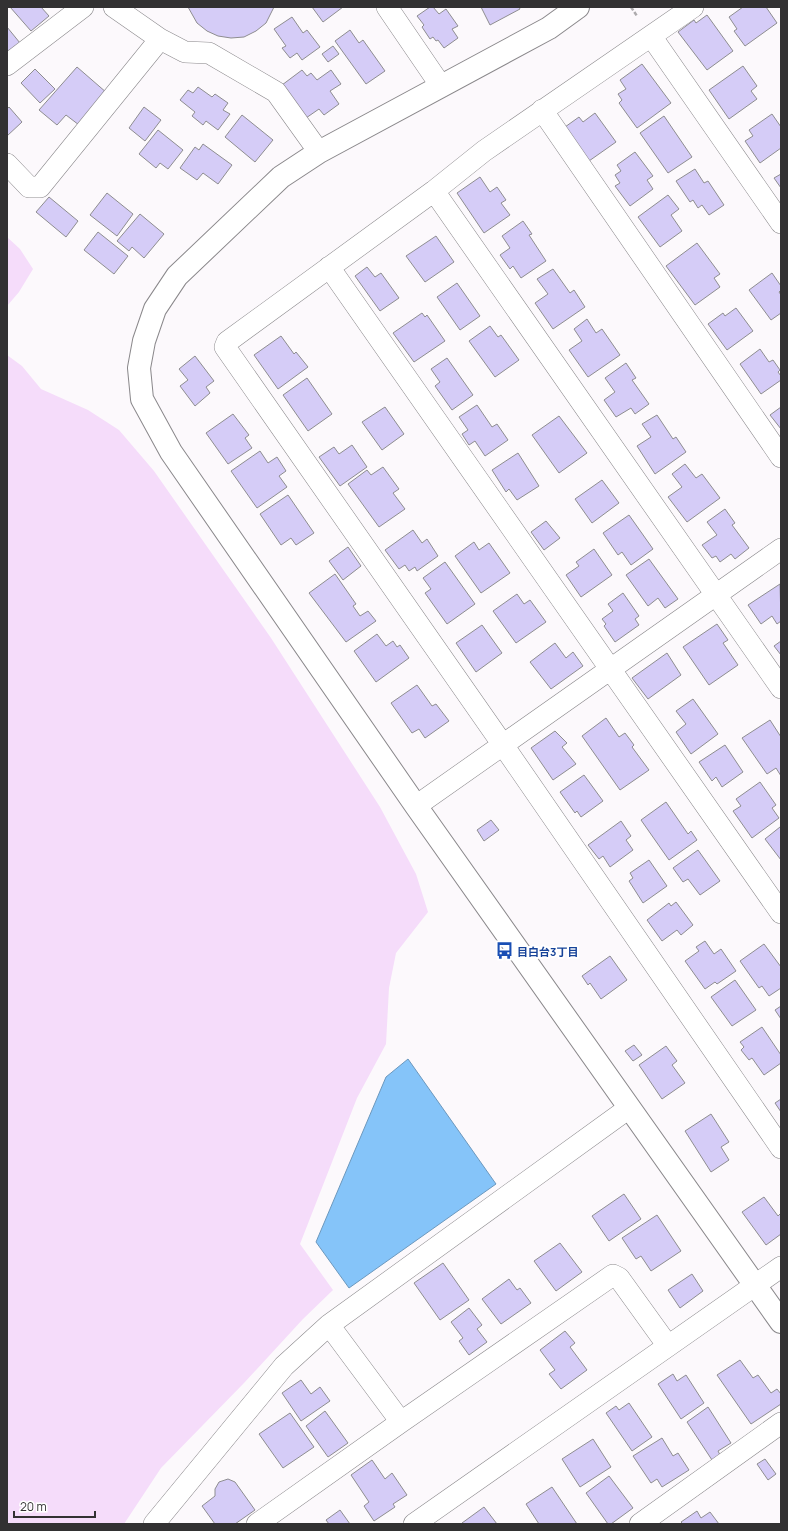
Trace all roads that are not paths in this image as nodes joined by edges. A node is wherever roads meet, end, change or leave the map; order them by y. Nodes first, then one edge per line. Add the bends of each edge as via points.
1 (83, 7) edge
2 (114, 7) edge
3 (578, 7) edge
4 (693, 7) edge
5 (392, 9) edge
6 (651, 36) junction
7 (160, 39) junction
8 (7, 65) edge
9 (441, 86) junction
10 (542, 110) junction
11 (319, 152) junction
12 (7, 164) edge
13 (434, 191) junction
14 (781, 223) edge
15 (329, 267) junction
16 (781, 457) edge
17 (781, 549) edge
18 (716, 595) junction
19 (610, 670) junction
20 (781, 688) edge
21 (503, 745) junction
22 (416, 806) junction
23 (781, 913) edge
24 (629, 1108) junction
25 (781, 1148) edge
26 (781, 1267) edge
27 (755, 1285) junction
28 (781, 1322) edge
29 (329, 1325) junction
30 (668, 1346) junction
31 (401, 1422) junction
32 (781, 1423) edge
33 (154, 1524) edge
34 (257, 1524) edge
35 (414, 1524) edge
36 (640, 1524) edge

1 - 8 street
2 - 7 street
3 - 9 street via 549,28
4 - 6 street
5 - 9 street
6 - 10 street
6 - 14 street
7 - 11 street via 185,52 209,53 276,92
7 - 12 street via 40,187 29,187
9 - 11 street
10 - 13 street
10 - 16 street
11 - 22 street via 281,177 177,276 155,309 144,341 139,368 142,399 172,452
13 - 15 street
13 - 18 street
15 - 19 street
15 - 21 street via 228,342 225,347
17 - 18 street
18 - 19 street
18 - 20 street
19 - 21 street
19 - 23 street
21 - 22 street
21 - 25 street
22 - 24 street
24 - 27 street
24 - 29 street
26 - 27 street
27 - 28 street
27 - 30 street
29 - 31 street
29 - 33 street via 284,1366
30 - 31 street via 619,1278 613,1275
30 - 35 street
31 - 34 street
32 - 36 street

